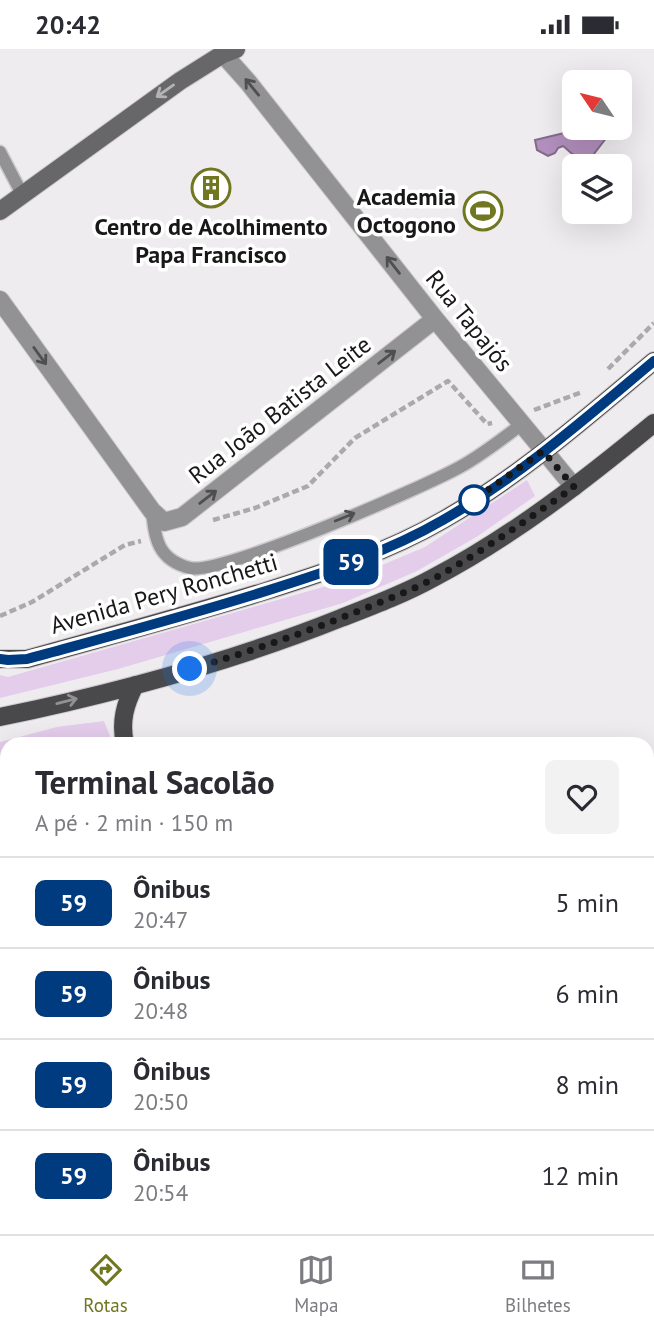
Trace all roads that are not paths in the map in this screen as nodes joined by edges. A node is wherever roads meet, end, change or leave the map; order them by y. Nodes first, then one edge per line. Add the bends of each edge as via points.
1 (229, 51) edge
2 (0, 152) edge
3 (22, 194) junction
4 (0, 211) edge
5 (0, 300) edge
6 (435, 319) junction
7 (654, 361) edge
8 (519, 421) junction
9 (654, 423) edge
10 (543, 451) junction
11 (574, 487) junction
12 (152, 511) junction
13 (0, 659) edge
14 (135, 685) junction
15 (0, 717) edge
16 (124, 737) edge

1 -> 3 street
6 -> 1 street, Rua Tapajós
2 - 3 lane
3 - 4 street
5 -> 12 street
6 - 8 street, Rua Tapajós
12 -> 6 street, Rua João Batista Leite via 164,522 182,517
7 - 10 main road, Avenida Pery Ronchetti
8 - 10 street, Rua Tapajós
12 -> 8 lane via 155,538 164,554 182,565 216,567 426,485 463,466
9 - 11 main road
10 - 11 street, Rua Tapajós
10 - 13 main road, Avenida Pery Ronchetti via 442,521 365,557 183,616 27,659
11 - 14 main road via 484,549 398,595 250,652
15 -> 14 main road
14 - 16 main road via 126,703

